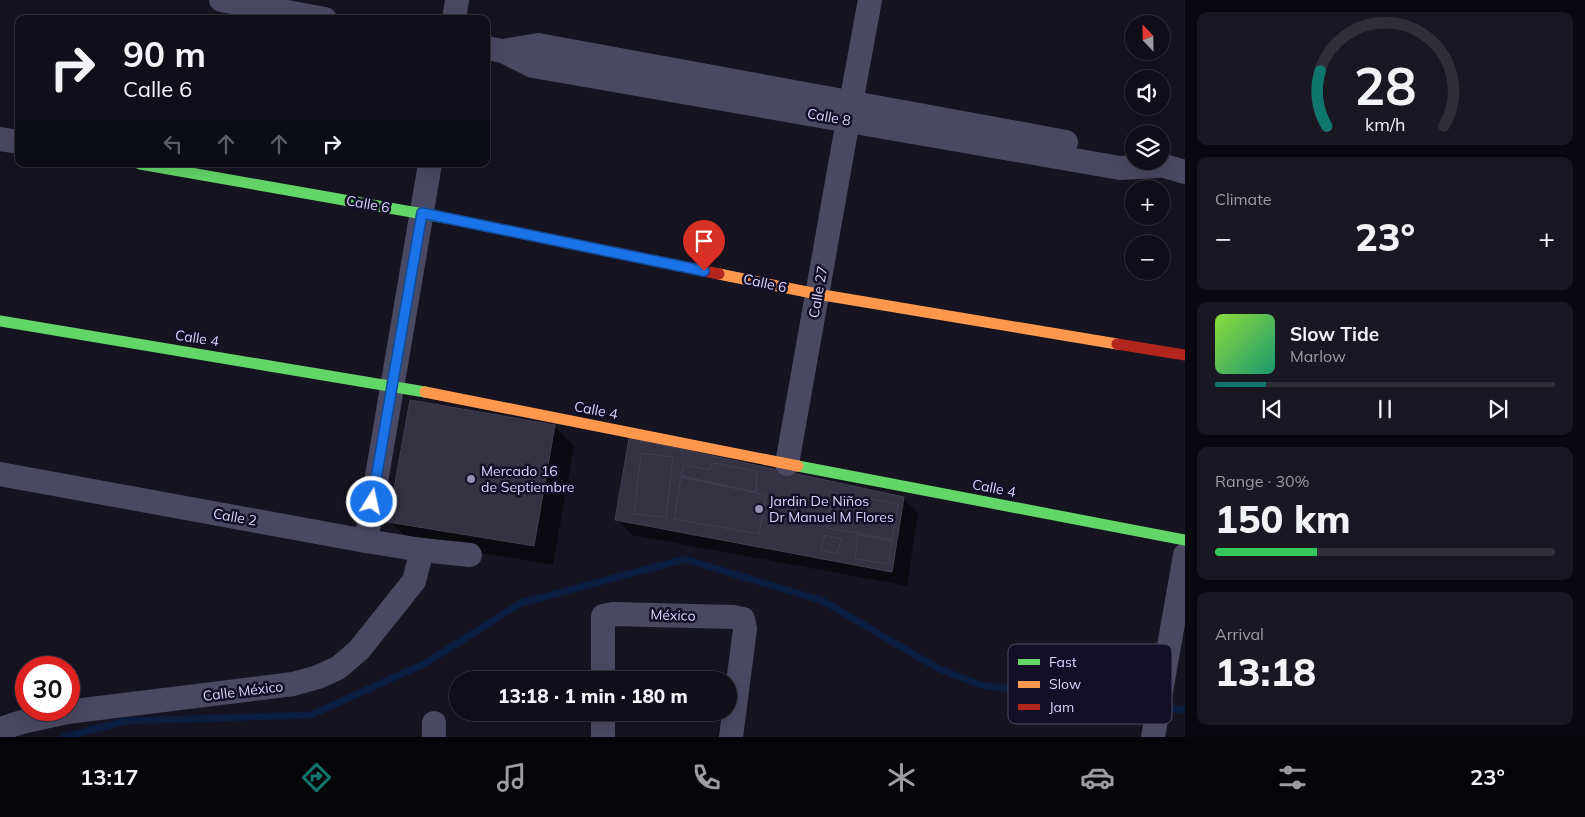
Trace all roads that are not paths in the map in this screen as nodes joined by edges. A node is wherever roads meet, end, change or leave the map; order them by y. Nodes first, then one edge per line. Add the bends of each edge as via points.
1 (221, 0) edge
2 (457, 0) edge
3 (870, 0) edge
4 (304, 15) edge
5 (455, 15) edge
6 (495, 49) edge
7 (850, 112) junction
8 (0, 139) edge
9 (15, 141) edge
10 (1125, 153) edge
11 (157, 167) edge
12 (430, 167) edge
13 (1125, 167) edge
14 (1170, 168) edge
15 (1185, 172) edge
16 (422, 213) junction
17 (818, 294) junction
18 (0, 321) edge
19 (1185, 355) edge
20 (392, 385) junction
21 (787, 464) junction
22 (0, 474) edge
23 (1185, 540) edge
24 (366, 541) junction
25 (422, 550) junction
26 (470, 555) dead end
27 (1185, 556) edge
28 (1170, 644) edge
29 (603, 671) edge
30 (737, 687) edge
31 (603, 721) edge
32 (733, 721) edge
33 (0, 730) edge
34 (603, 737) edge
35 (731, 737) edge

1 - 4 street
2 - 5 street
3 - 7 street, Calle 27
6 - 7 street, Calle 8 via 538,45
7 - 10 street, Calle 8
7 - 13 street, Calle 8
7 - 17 street, Calle 27
8 - 9 street
11 - 16 street, Calle 6
12 - 16 street
14 - 15 street, Calle 8
16 - 17 street, Calle 6
16 - 20 street
17 - 19 street, Calle 6
17 - 21 street, Calle 27
18 - 20 street, Calle 4
20 - 21 street, Calle 4
20 - 24 street
21 - 23 street, Calle 4
22 - 24 street, Calle 2
24 - 25 street, Calle 2
25 - 26 street, Calle 2
25 - 33 street, Calle México via 414,581 359,650 338,668 318,677 293,684 67,712
27 - 28 street
29 - 30 street, México via 603,616 733,617 743,619 744,629
31 - 34 street
32 - 35 street, México

